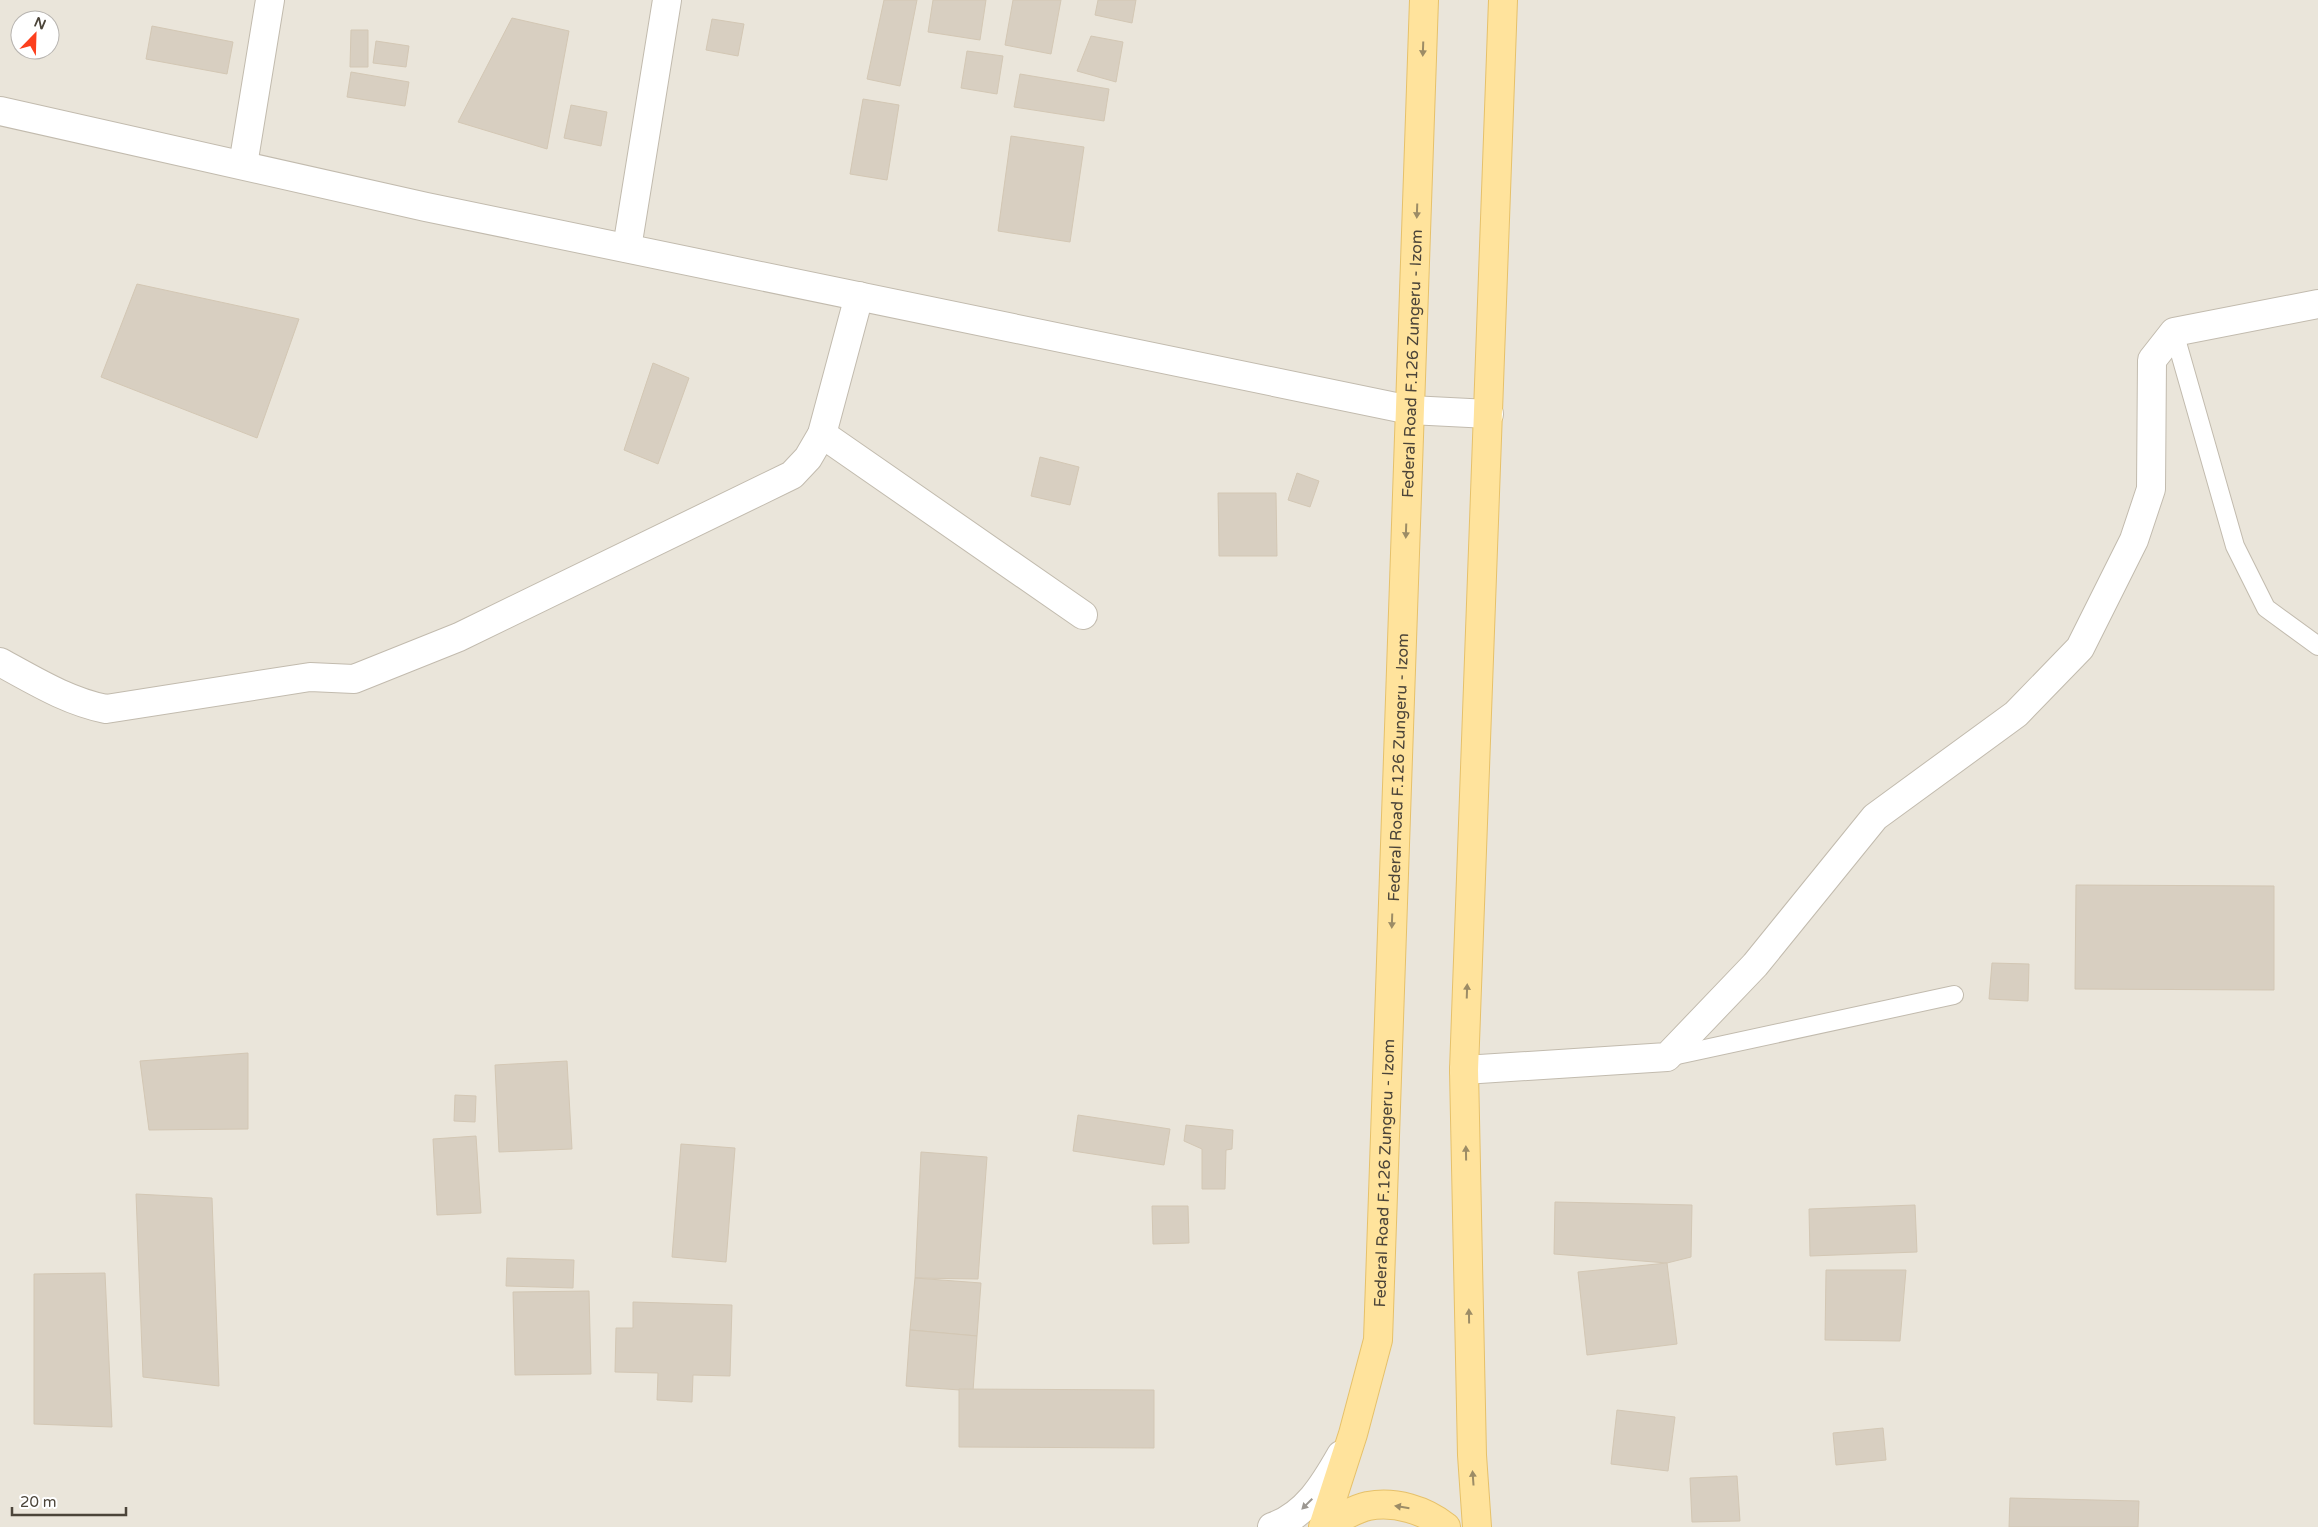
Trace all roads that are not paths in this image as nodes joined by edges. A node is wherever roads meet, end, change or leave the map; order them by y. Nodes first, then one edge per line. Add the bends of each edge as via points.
1 (270, 0) edge
2 (667, 0) edge
3 (1424, 0) edge
4 (1503, 0) edge
5 (0, 111) edge
6 (243, 165) junction
7 (627, 248) junction
8 (859, 296) junction
9 (2318, 304) edge
10 (2174, 332) junction
11 (1410, 410) junction
12 (1488, 414) junction
13 (822, 434) junction
14 (1083, 615) dead end
15 (2318, 646) edge
16 (0, 662) edge
17 (1954, 996) dead end
18 (1668, 1057) junction
19 (1464, 1070) junction
20 (1353, 1434) junction
21 (1272, 1527) edge
22 (1324, 1527) edge
23 (1446, 1527) edge
24 (1477, 1527) edge

1 - 6 street
2 - 7 street
3 -> 11 main road, Federal Road F.126 Zungeru - Izom
4 - 12 main road
5 - 6 street
6 - 7 street
7 - 8 street
8 - 11 street
8 - 13 street
9 - 10 street
10 - 15 lane via 2235,546 2266,608
10 - 18 street via 2152,360 2151,489 2134,540 2080,648 2016,714 1875,817 1755,965
11 - 12 street
11 -> 20 main road, Federal Road F.126 Zungeru - Izom via 1378,1340
19 -> 12 main road
13 - 14 street
13 - 16 street via 808,458 792,475 459,637 354,679 310,676 106,709 58,694
17 - 18 lane
18 - 19 street
24 -> 19 main road via 1472,1455
20 -> 21 street via 1310,1503 1287,1522
20 - 22 main road, Federal Road F.126 Zungeru - Izom
23 -> 22 main road via 1433,1517 1403,1506 1368,1506

